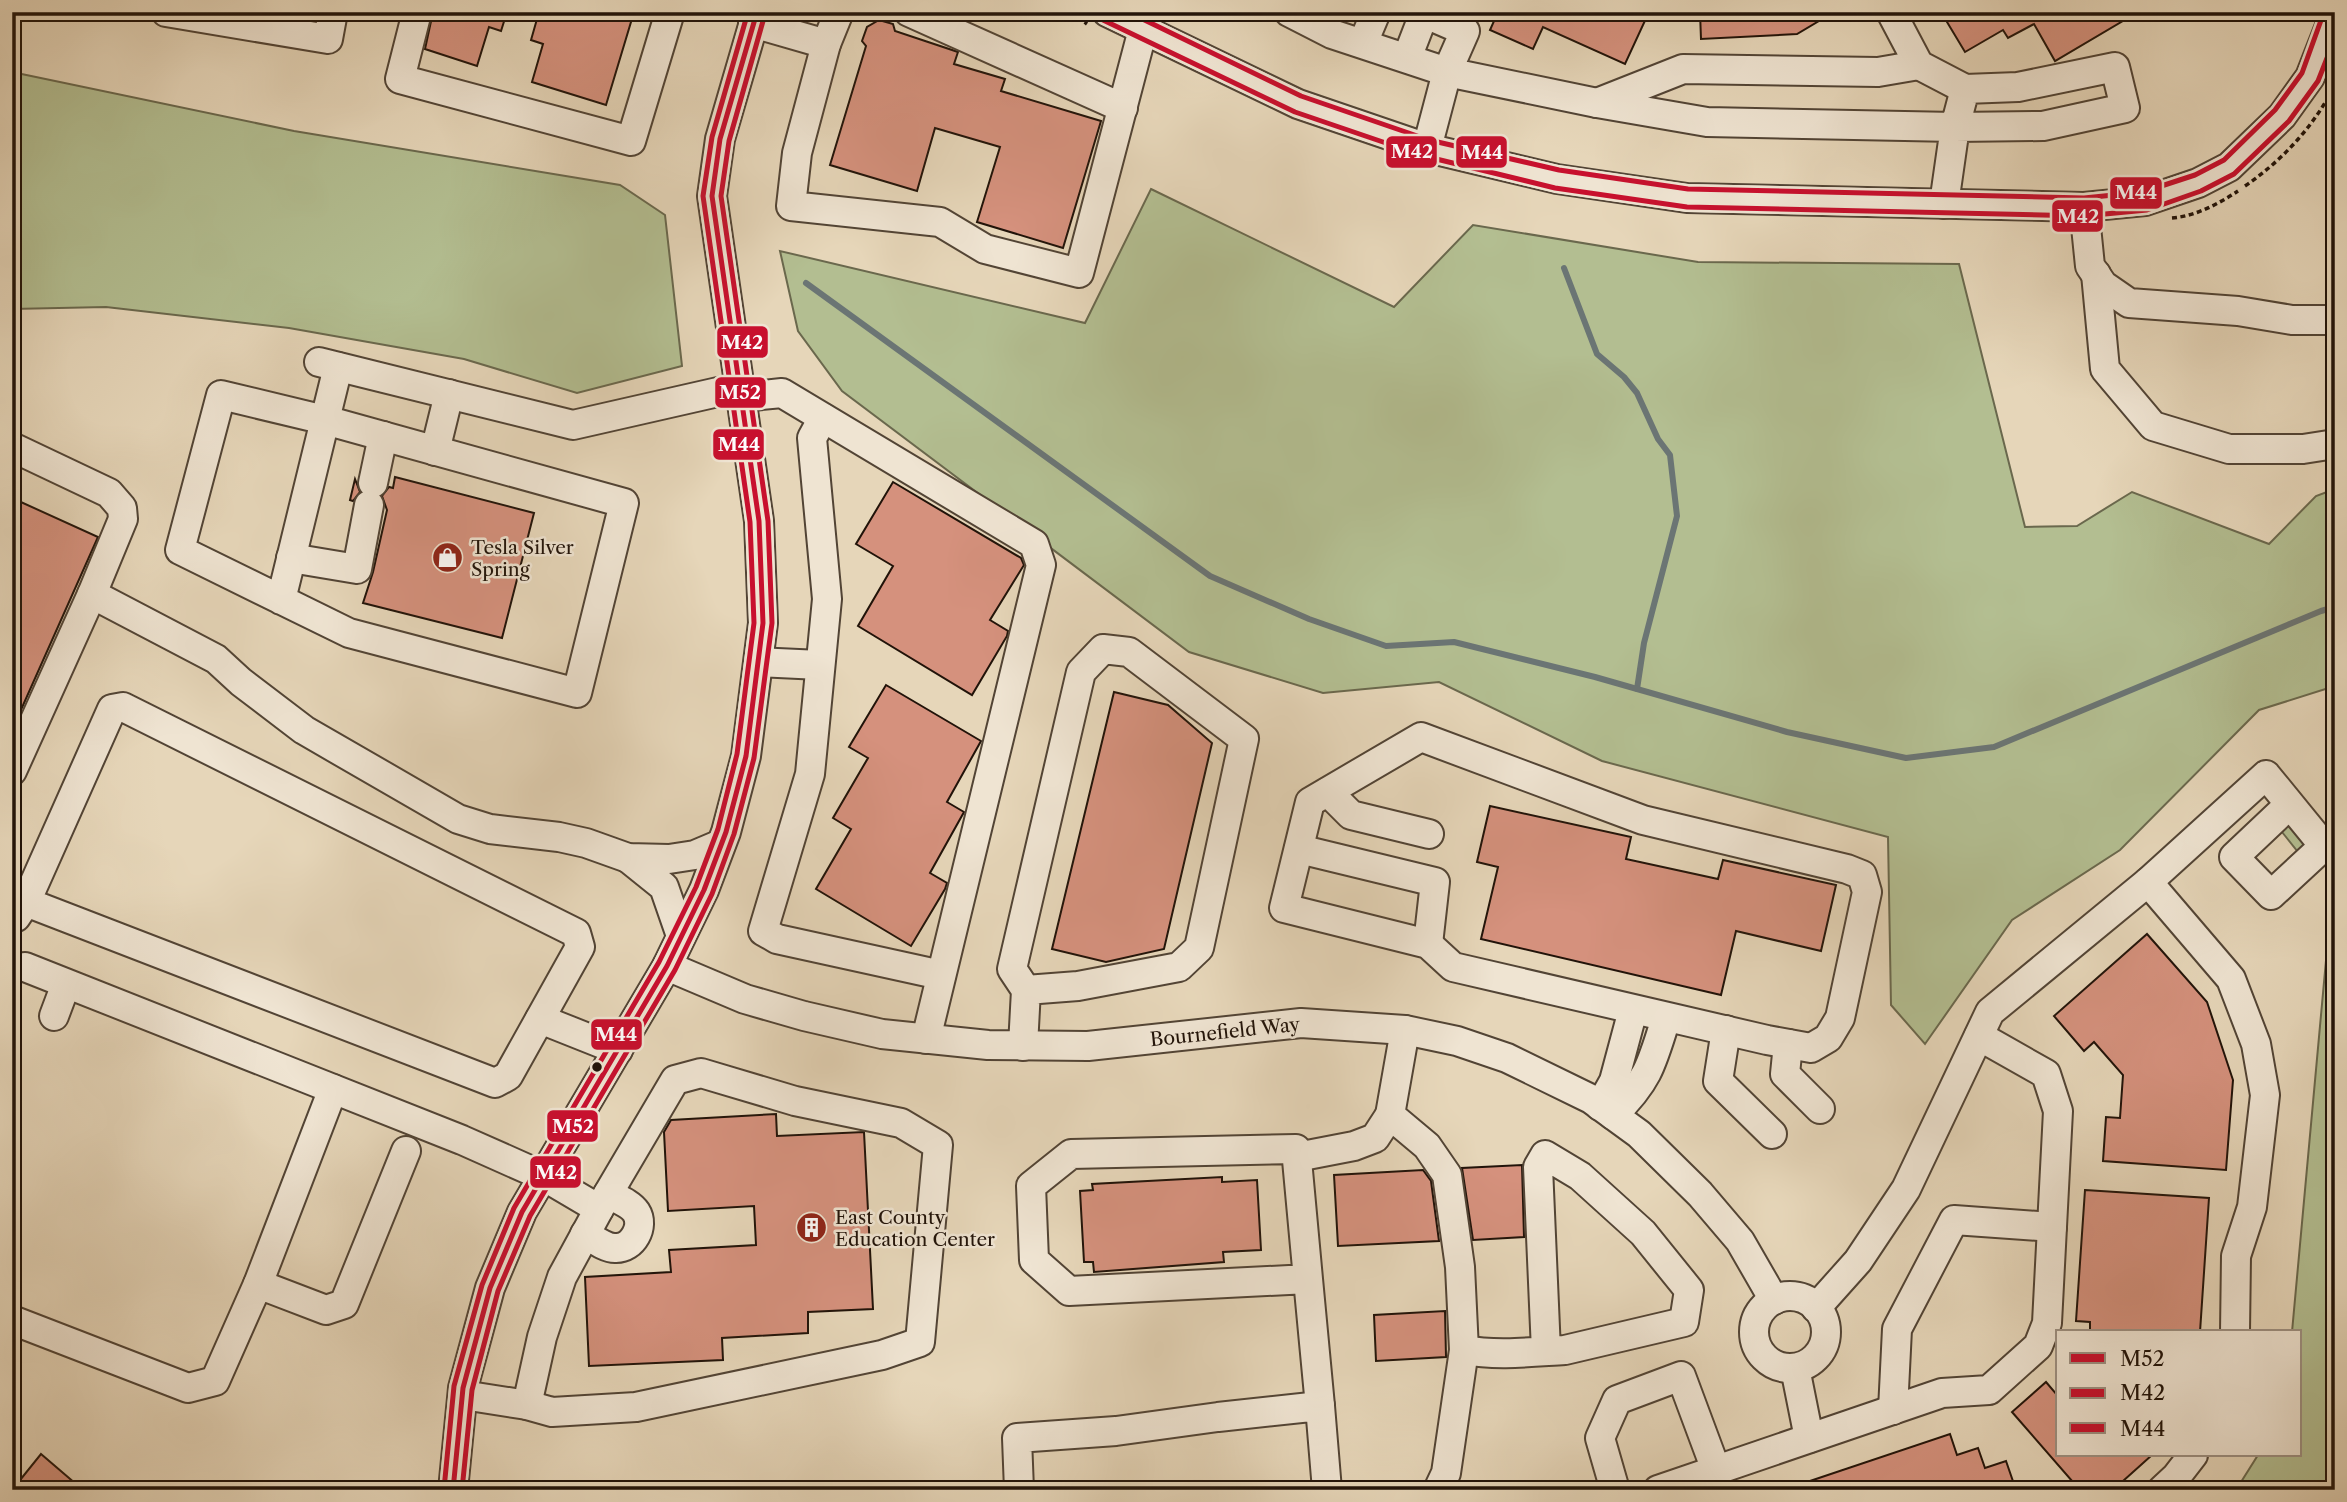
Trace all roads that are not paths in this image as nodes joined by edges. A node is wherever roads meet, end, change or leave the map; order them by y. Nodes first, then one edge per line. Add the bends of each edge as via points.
1 (166, 12) edge
2 (333, 12) edge
3 (417, 12) edge
4 (670, 12) edge
5 (839, 12) edge
6 (909, 12) edge
7 (1107, 12) edge
8 (1289, 12) edge
9 (1376, 12) edge
10 (1891, 12) edge
11 (2333, 12) edge
12 (1423, 13) edge
13 (755, 18) edge
14 (1146, 21) edge
15 (1363, 43) junction
16 (826, 44) junction
17 (1407, 58) junction
18 (1919, 65) junction
19 (1447, 72) junction
20 (1965, 89) junction
21 (1597, 103) junction
22 (1123, 108) junction
23 (1955, 127) junction
24 (1427, 148) junction
25 (1944, 204) junction
26 (2084, 207) junction
27 (2096, 274) junction
28 (2335, 320) edge
29 (741, 392) junction
30 (449, 394) junction
31 (823, 418) junction
32 (325, 420) junction
33 (383, 436) junction
34 (2335, 444) edge
35 (12, 447) edge
36 (435, 451) junction
37 (291, 558) junction
38 (92, 594) junction
39 (281, 600) junction
40 (759, 662) junction
41 (820, 665) junction
42 (12, 771) edge
43 (1328, 792) junction
44 (2289, 805) dead end
45 (1429, 834) dead end
46 (721, 844) junction
47 (1299, 849) junction
48 (628, 858) junction
49 (2148, 882) junction
50 (19, 910) edge
51 (681, 936) junction
52 (1428, 943) junction
53 (667, 966) junction
54 (25, 967) dead end
55 (941, 975) junction
56 (66, 984) junction
57 (1026, 990) junction
58 (1633, 1010) junction
59 (54, 1016) dead end
60 (540, 1018) junction
61 (1666, 1018) junction
62 (1405, 1030) junction
63 (1726, 1030) junction
64 (1979, 1036) junction
65 (926, 1038) junction
66 (1788, 1044) junction
67 (1023, 1045) junction
68 (618, 1049) junction
69 (333, 1089) junction
70 (1820, 1109) dead end
71 (1606, 1111) junction
72 (1390, 1115) junction
73 (1772, 1134) dead end
74 (406, 1151) dead end
75 (1297, 1157) junction
76 (543, 1177) junction
77 (603, 1201) junction
78 (2052, 1227) junction
79 (585, 1234) junction
80 (1308, 1279) junction
81 (258, 1284) junction
82 (1774, 1300) junction
83 (1816, 1308) junction
84 (12, 1320) edge
85 (2235, 1330) edge
86 (1464, 1350) junction
87 (1546, 1351) junction
88 (1795, 1368) junction
89 (463, 1395) junction
90 (527, 1405) junction
91 (1321, 1406) junction
92 (1893, 1410) junction
93 (1809, 1438) junction
94 (2192, 1456) edge
95 (1716, 1470) junction
96 (453, 1490) edge
97 (1019, 1490) edge
98 (1328, 1490) edge
99 (1438, 1490) edge
100 (1615, 1490) edge
101 (1658, 1490) edge
102 (2162, 1490) edge

1 - 2 street via 328,39
3 - 4 street via 400,79 631,141
5 - 16 street
6 - 22 street
7 - 14 street
8 - 15 street via 1332,34
9 - 15 street
10 - 18 street
11 - 26 street via 2310,77 2282,116 2229,167 2145,201
12 - 17 street
12 - 19 street via 1465,31
13 - 16 street
13 - 29 street via 720,139 712,196
14 - 22 street
14 - 24 street via 1298,104
15 - 17 street
16 - 22 street via 797,153 791,206 940,222 985,250 1079,273
17 - 19 street
18 - 20 street
18 - 21 street via 1878,72 1683,69
19 - 21 street
19 - 24 street
20 - 23 street
20 - 23 street via 2018,87 2115,67 2125,108 2043,126
21 - 23 street via 1707,122
23 - 25 street
24 - 25 street via 1557,179 1687,198
25 - 26 street
26 - 27 street via 2090,266
27 - 28 street via 2102,285 2129,303 2292,320
27 - 34 street via 2105,369 2153,426 2229,449
29 - 30 street via 573,425
29 - 31 street via 782,393
29 - 40 street via 759,521 763,623
30 - 32 street via 328,364
30 - 36 street
31 - 41 street via 812,438 827,599
31 - 55 street via 1034,544 1041,565
32 - 33 street
32 - 37 street
32 - 39 street via 220,395 180,550
33 - 36 street
33 - 37 street via 357,569
35 - 38 street via 109,493 122,508 119,532
36 - 39 street via 624,503 577,693 349,634
37 - 39 street
38 - 42 street
38 - 48 street via 216,659 304,730 458,818 490,829 586,843
40 - 41 street
40 - 46 street via 746,756
41 - 55 street via 810,774 763,931 777,939
43 - 45 street via 1352,815
43 - 47 street via 1310,802
43 - 66 street via 1421,737 1643,820 1862,875 1867,892 1840,1018 1828,1038 1811,1048
44 - 49 street via 2266,775
46 - 48 street via 669,859
46 - 51 street
47 - 52 street via 1435,882
47 - 52 street via 1284,908
48 - 51 street via 664,887
49 - 64 street via 1990,1012
49 - 85 street via 2231,979 2256,1044 2265,1095 2252,1207 2236,1256
50 - 60 street via 495,1083 508,1076
50 - 60 street via 112,709 123,706 576,933 580,947
51 - 53 street
52 - 58 street via 1453,967
53 - 65 street, Bournefield Way via 745,999 804,1016 882,1034
53 - 68 street
54 - 56 street
55 - 65 street
56 - 59 street
56 - 69 street
57 - 57 street via 1012,969 1081,673 1103,649 1129,652 1244,739 1199,948 1179,967 1078,986
57 - 67 street
58 - 61 street
58 - 71 street
60 - 68 street
61 - 63 street
61 - 71 street via 1649,1071 1633,1095
62 - 67 street, Bournefield Way via 1301,1023 1088,1046
62 - 71 street, Bournefield Way via 1507,1058
62 - 72 street
63 - 66 street
63 - 73 street via 1718,1081
64 - 78 street via 2046,1074 2059,1111
64 - 83 street via 1906,1189 1858,1261
65 - 67 street, Bournefield Way
66 - 70 street via 1785,1074
68 - 76 street
69 - 76 street
69 - 81 street
71 - 82 street, Bournefield Way via 1639,1134 1700,1194 1740,1241
72 - 75 street via 1376,1138
72 - 86 street via 1427,1146 1447,1175 1460,1267
74 - 81 street via 344,1304 326,1310
75 - 80 street
75 - 80 street via 1296,1149 1071,1154 1031,1186 1034,1260 1069,1291
76 - 77 street
76 - 89 street via 522,1212 490,1288
77 - 79 street
77 - 79 street via 631,1207 639,1219 637,1234 627,1246 613,1248
77 - 90 street via 675,1080 701,1073 795,1101 901,1123 938,1145 920,1342 882,1355 636,1407 552,1412
78 - 92 street via 2047,1323 2038,1346 1989,1390 1942,1393
78 - 92 street via 1954,1220 1897,1329
79 - 90 street via 562,1277 542,1336
80 - 91 street
81 - 84 street via 215,1381 187,1388
82 - 83 street via 1796,1297
82 - 88 street via 1758,1316 1757,1348 1773,1364
83 - 88 street via 1825,1327 1821,1349 1806,1365
86 - 87 street via 1488,1354
86 - 99 street via 1446,1473
87 - 87 street via 1684,1322 1689,1290 1643,1233 1580,1176 1545,1156 1538,1167
88 - 93 street
89 - 90 street
89 - 96 street
91 - 97 street via 1017,1438
91 - 98 street
92 - 93 street
93 - 95 street
94 - 102 street
95 - 100 street via 1681,1376 1617,1400 1600,1438
95 - 101 street

